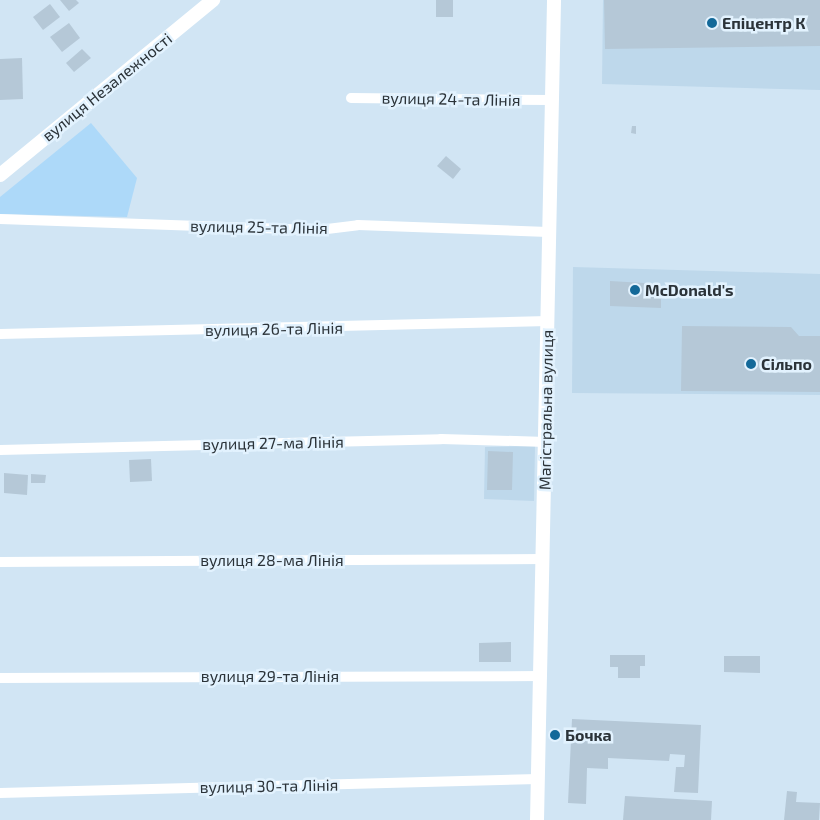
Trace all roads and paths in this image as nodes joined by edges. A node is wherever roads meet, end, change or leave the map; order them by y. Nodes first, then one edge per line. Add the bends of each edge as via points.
1 (213, 0) edge
2 (554, 0) edge
3 (351, 98) dead end
4 (552, 100) junction
5 (0, 175) edge
6 (0, 219) edge
7 (548, 232) junction
8 (548, 321) junction
9 (0, 334) edge
10 (546, 442) junction
11 (0, 450) edge
12 (544, 559) junction
13 (0, 562) edge
14 (541, 676) junction
15 (0, 678) edge
16 (538, 779) junction
17 (0, 793) edge
18 (537, 820) edge

1 - 5 main road, вулиця Незалежності
2 - 4 main road, Магістральна вулиця
3 - 4 street, вулиця 24-та Лінія
4 - 7 main road, Магістральна вулиця
6 - 7 street, вулиця 25-та Лінія via 319,230 358,225
7 - 8 main road, Магістральна вулиця
8 - 9 street, вулиця 26-та Лінія
8 - 10 main road, Магістральна вулиця
10 - 11 street, вулиця 27-ма Лінія via 441,439
10 - 12 main road, Магістральна вулиця
12 - 13 street, вулиця 28-ма Лінія
12 - 14 main road, Магістральна вулиця
14 - 15 street, вулиця 29-та Лінія
14 - 16 main road, Магістральна вулиця
16 - 17 street, вулиця 30-та Лінія
16 - 18 main road, Магістральна вулиця

